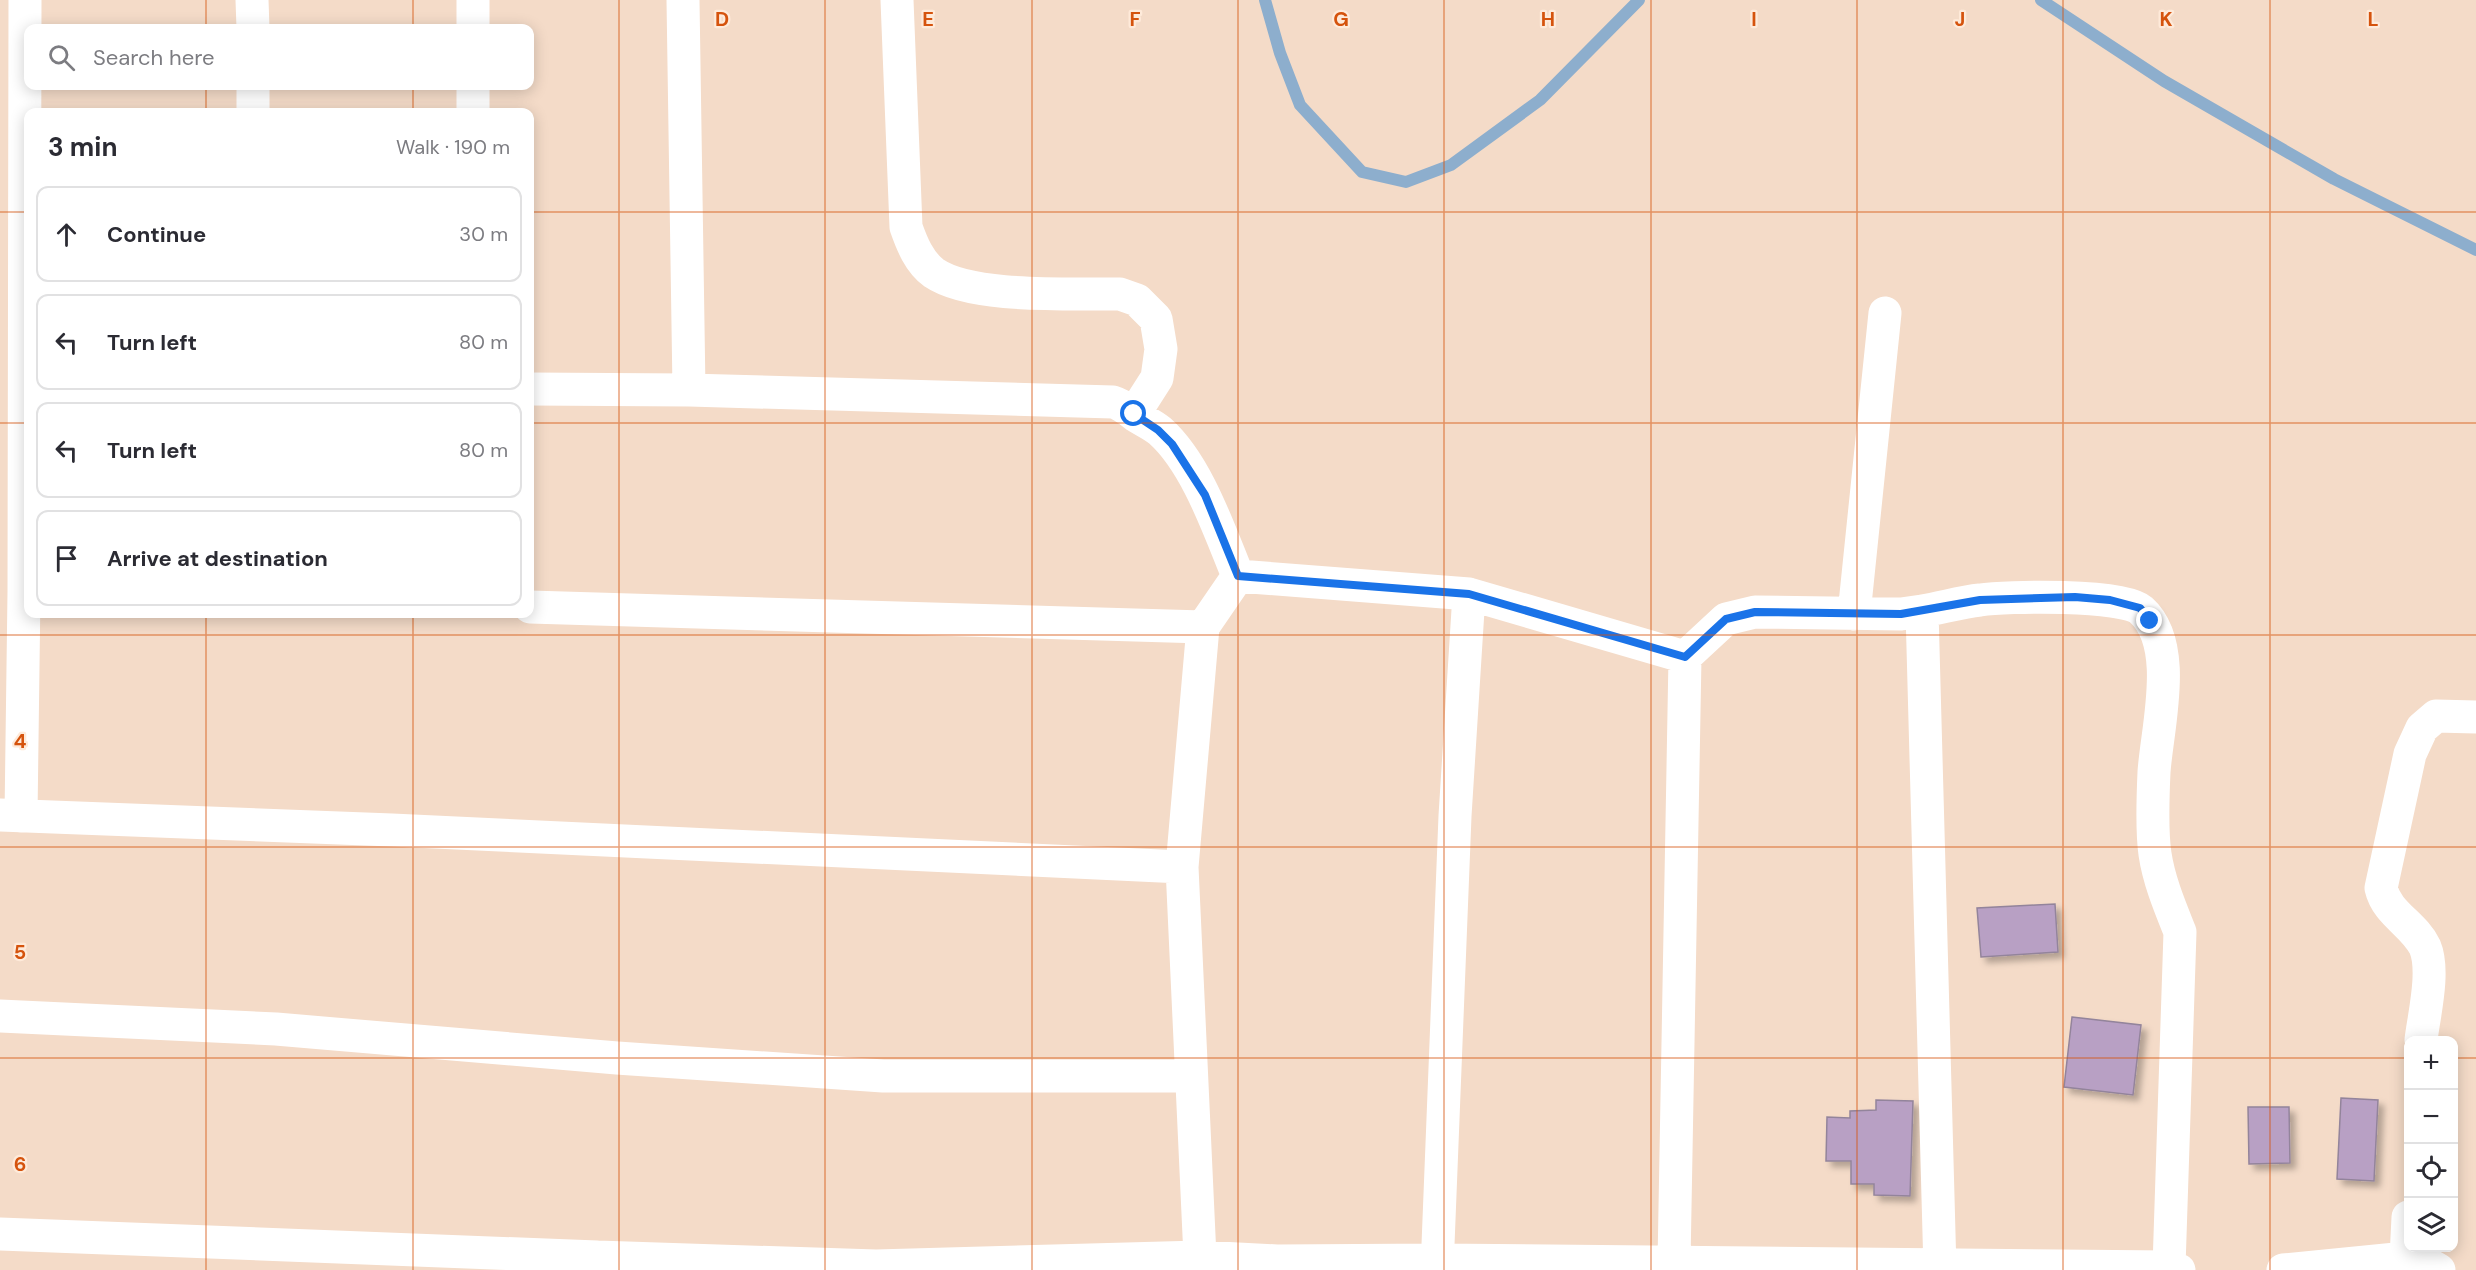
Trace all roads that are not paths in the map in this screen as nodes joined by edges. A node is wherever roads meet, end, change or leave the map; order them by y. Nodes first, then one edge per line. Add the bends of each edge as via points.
1 (25, 0) edge
2 (252, 0) edge
3 (473, 0) edge
4 (683, 0) edge
5 (897, 0) edge
6 (25, 24) edge
7 (253, 24) edge
8 (473, 24) edge
9 (25, 90) edge
10 (253, 90) edge
11 (473, 90) edge
12 (25, 108) edge
13 (253, 108) edge
14 (474, 108) edge
15 (1885, 313) dead end
16 (534, 389) edge
17 (689, 390) junction
18 (1134, 414) junction
19 (1238, 576) junction
20 (1469, 594) junction
21 (534, 607) edge
22 (1922, 612) junction
23 (1854, 614) junction
24 (24, 618) edge
25 (1203, 627) junction
26 (1685, 657) junction
27 (2476, 717) edge
28 (11, 816) edge
29 (1182, 867) junction
30 (0, 1016) edge
31 (2422, 1036) edge
32 (1191, 1076) junction
33 (0, 1234) edge
34 (2406, 1252) edge
35 (1200, 1257) junction
36 (2406, 1258) junction
37 (597, 1263) edge
38 (1437, 1265) edge
39 (1684, 1265) edge
40 (1940, 1267) edge
41 (2174, 1268) edge
42 (2283, 1270) edge
43 (2439, 1270) edge

1 - 6 street
2 - 7 street
3 - 8 street
4 - 17 street
5 - 18 street via 906,227 915,251 933,273 959,285 984,290 1120,294 1137,300 1156,319 1161,350 1157,378
9 - 12 street
10 - 13 street
11 - 14 street
15 - 23 street
16 - 17 street
17 - 18 street via 1113,402
18 - 19 street via 1172,444 1205,495
19 - 20 street
19 - 25 street
20 - 26 street
20 - 38 street via 1455,816
21 - 25 street
22 - 23 street
22 - 40 street
22 - 41 street via 1980,600 2110,600 2140,608 2159,642 2164,686 2154,772 2155,854 2180,932
23 - 26 street via 1755,612 1726,619
24 - 28 street
25 - 29 street
26 - 39 street
27 - 31 street via 2436,716 2422,728 2410,754 2381,888 2391,910 2424,947 2429,966
28 - 29 street
29 - 32 street
30 - 32 street via 276,1029 883,1076
32 - 35 street
33 - 37 street
34 - 36 street
35 - 37 street via 876,1266
35 - 38 street
36 - 42 street
36 - 43 street via 2420,1259
38 - 39 street
39 - 40 street
40 - 41 street

